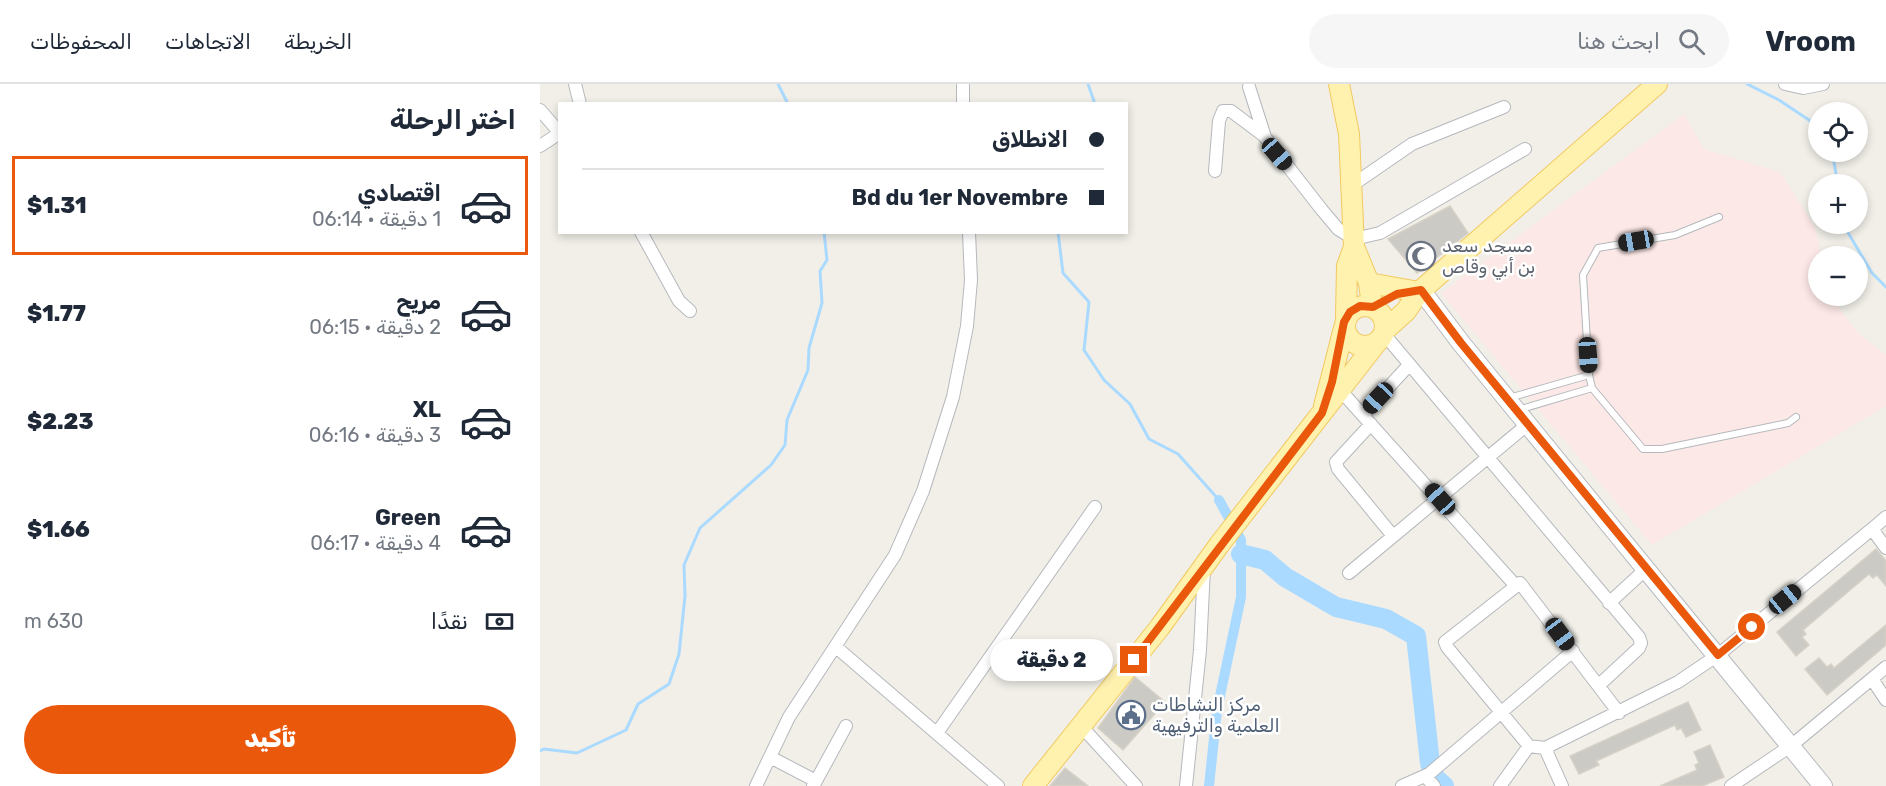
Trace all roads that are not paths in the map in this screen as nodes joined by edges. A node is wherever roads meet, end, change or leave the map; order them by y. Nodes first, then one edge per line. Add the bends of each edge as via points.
1 (575, 84) edge
2 (963, 84) edge
3 (1339, 84) edge
4 (1657, 84) edge
5 (1785, 84) edge
6 (1823, 84) edge
7 (1249, 87) dead end
8 (580, 102) edge
9 (963, 102) edge
10 (1504, 107) dead end
11 (540, 110) edge
12 (540, 129) edge
13 (558, 132) edge
14 (1265, 136) junction
15 (540, 147) edge
16 (1525, 149) dead end
17 (1215, 171) dead end
18 (1351, 186) junction
19 (1719, 217) dead end
20 (642, 234) edge
21 (969, 234) edge
22 (1354, 243) junction
23 (1369, 283) junction
24 (1420, 291) junction
25 (1372, 307) junction
26 (690, 311) dead end
27 (1345, 322) junction
28 (1382, 335) junction
29 (1409, 365) junction
30 (1589, 375) junction
31 (1593, 388) junction
32 (1341, 391) junction
33 (1518, 411) junction
34 (1322, 413) junction
35 (1796, 417) dead end
36 (1367, 419) junction
37 (1487, 459) junction
38 (1440, 499) junction
39 (1095, 507) dead end
40 (1886, 517) edge
41 (1872, 529) junction
42 (1393, 536) junction
43 (1886, 548) edge
44 (1204, 567) junction
45 (1646, 569) junction
46 (1349, 573) dead end
47 (1515, 585) junction
48 (1609, 603) junction
49 (836, 646) junction
50 (1573, 651) junction
51 (1718, 655) junction
52 (1886, 667) edge
53 (1872, 679) junction
54 (1599, 685) junction
55 (1886, 700) edge
56 (1499, 712) junction
57 (1619, 713) junction
58 (846, 726) dead end
59 (1081, 726) junction
60 (937, 733) junction
61 (1792, 745) junction
62 (1529, 746) junction
63 (1545, 748) junction
64 (770, 757) junction
65 (1431, 776) edge
66 (815, 784) edge
67 (756, 786) edge
68 (998, 786) edge
69 (1033, 786) edge
70 (1136, 786) edge
71 (1186, 786) edge
72 (1402, 786) edge
73 (1500, 786) edge
74 (1562, 786) edge
75 (1731, 786) edge
76 (1823, 786) edge

1 - 8 street
2 - 9 street
3 - 18 main road via 1349,134
4 - 24 main road
5 - 6 street via 1803,88
7 - 14 street
10 - 18 street via 1412,144
11 - 13 street
12 - 13 street
13 - 15 street
14 - 17 street via 1231,111 1223,111
14 - 22 street via 1322,210
16 - 22 street via 1380,234
18 - 22 main road
19 - 30 lane via 1674,235 1598,248 1582,275
20 - 26 street via 679,301
21 - 49 street via 967,326 953,397 923,491 895,555
22 - 23 main road
22 - 27 main road via 1347,266
23 - 24 main road
23 - 25 main road
24 - 25 main road via 1397,294
24 - 28 main road
24 - 33 street
25 - 27 main road via 1360,306
25 - 28 main road via 1383,316
27 - 28 main road via 1354,343 1366,346
27 - 34 main road
28 - 29 street
28 - 32 main road
29 - 36 street
29 - 37 street
30 - 31 lane
30 - 33 lane
31 - 33 lane
31 - 35 lane via 1643,449 1662,449 1788,423
32 - 34 main road
32 - 36 street
33 - 37 street
33 - 45 street
34 - 44 main road
36 - 38 street
36 - 42 street via 1336,462
37 - 38 street
37 - 48 street
38 - 42 street
38 - 47 street
39 - 60 street
40 - 41 street
41 - 43 street
41 - 51 street
42 - 46 street
44 - 59 main road
44 - 71 street
45 - 48 street
45 - 51 street
47 - 50 street via 1522,584
47 - 56 street via 1445,642
48 - 54 street via 1641,643
49 - 60 street
49 - 64 street via 789,717
50 - 54 street
50 - 56 street
51 - 57 street via 1678,682
51 - 61 street
52 - 53 street
53 - 55 street
53 - 61 street
54 - 57 street
56 - 62 street
56 - 65 street
57 - 63 street
58 - 66 street
59 - 69 main road
59 - 70 street
60 - 68 street
61 - 75 street
61 - 76 street
62 - 63 street
62 - 73 street
63 - 74 street
64 - 66 street
64 - 67 street
65 - 72 street

